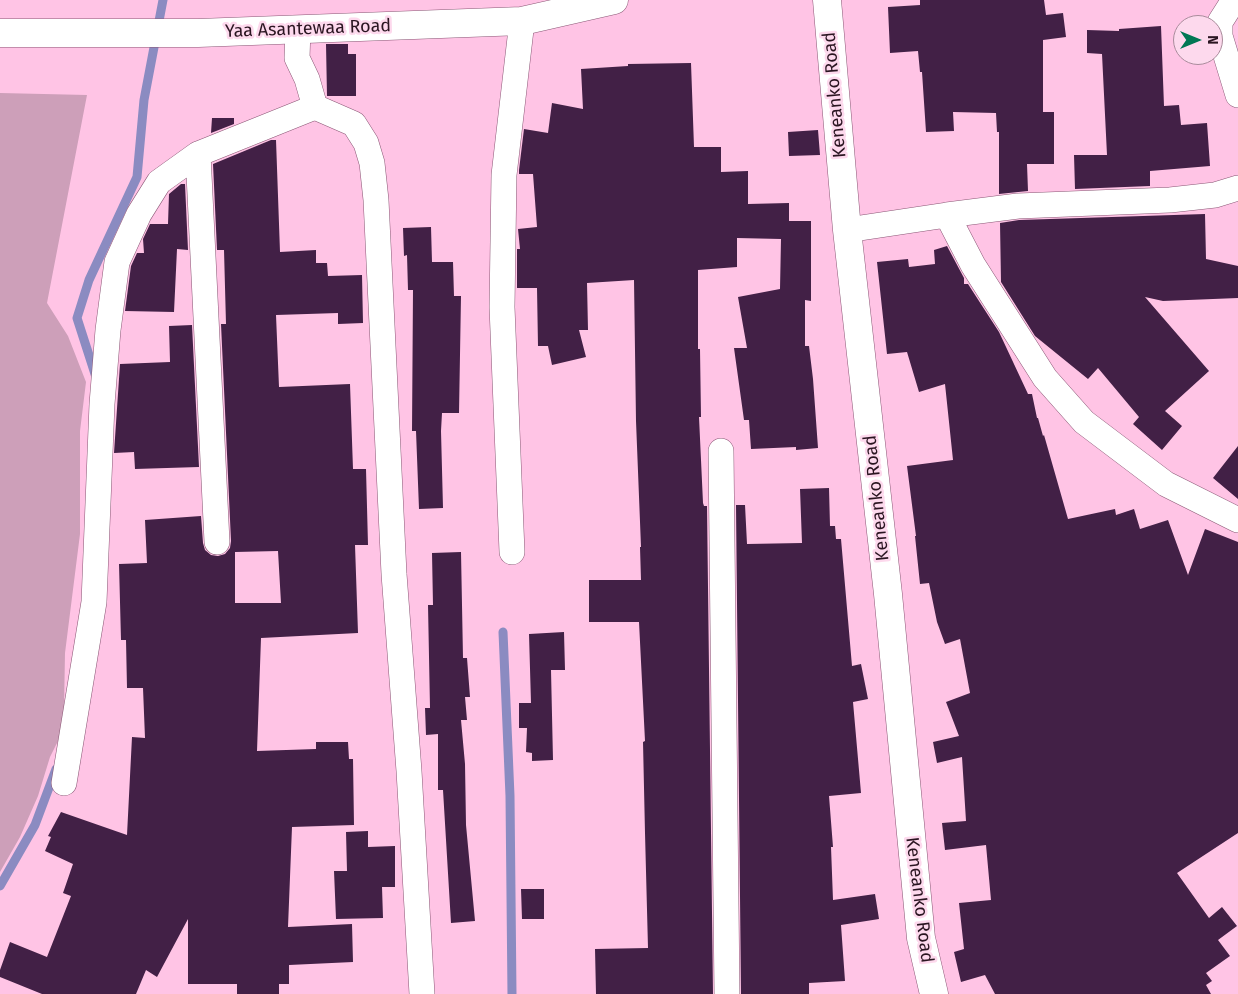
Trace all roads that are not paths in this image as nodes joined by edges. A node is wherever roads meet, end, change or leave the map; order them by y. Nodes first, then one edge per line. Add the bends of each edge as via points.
1 (614, 0) edge
2 (826, 0) edge
3 (1234, 0) edge
4 (522, 21) junction
5 (298, 29) junction
6 (0, 33) edge
7 (1238, 95) edge
8 (315, 107) junction
9 (198, 154) junction
10 (1238, 188) edge
11 (947, 215) junction
12 (847, 230) junction
13 (721, 451) dead end
14 (1238, 520) edge
15 (217, 542) dead end
16 (512, 552) dead end
17 (64, 783) dead end
18 (422, 994) edge
19 (727, 994) edge
20 (934, 994) edge

1 - 4 street, Yaa Asantewaa Road
2 - 12 street, Keneanko Road
3 - 7 street via 1220,22 1220,36
4 - 5 street, Yaa Asantewaa Road
4 - 16 street via 504,175 502,307
5 - 6 street, Yaa Asantewaa Road via 198,33
5 - 8 street via 297,58
8 - 9 street
8 - 18 street via 354,124 366,143 372,163 394,574
9 - 15 street
9 - 17 street via 159,182 138,214 118,262 102,404 94,602
10 - 11 street via 1215,195 1170,200 1018,206
11 - 12 street
11 - 14 street via 973,265 1045,378 1084,422 1166,484
12 - 20 street, Keneanko Road via 888,594 921,938
13 - 19 street

